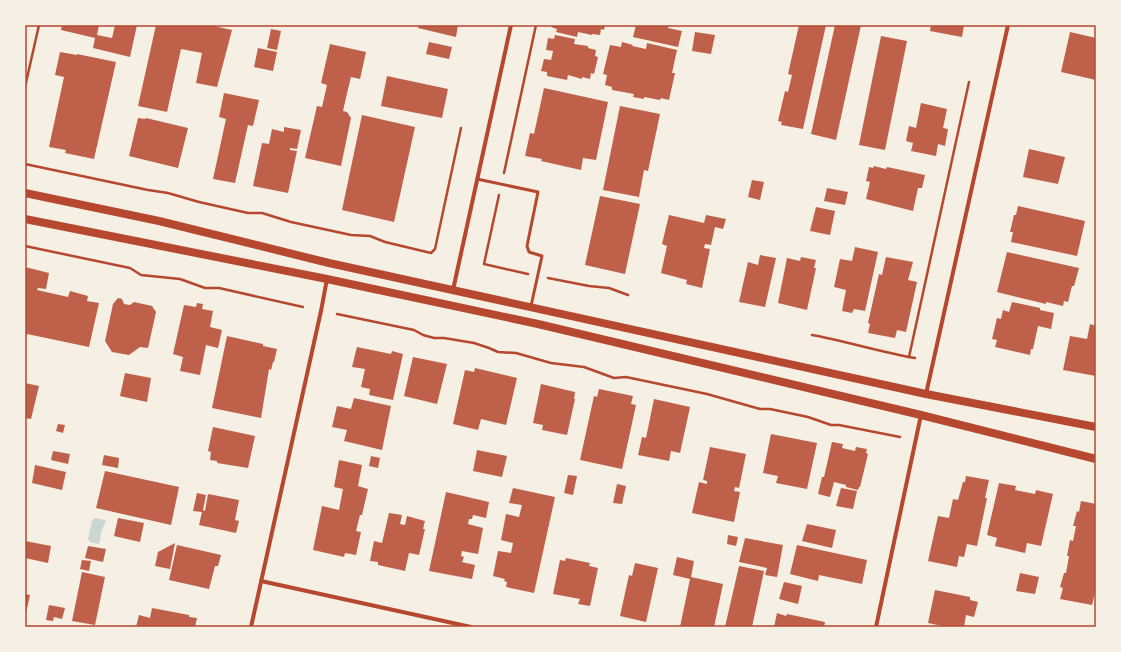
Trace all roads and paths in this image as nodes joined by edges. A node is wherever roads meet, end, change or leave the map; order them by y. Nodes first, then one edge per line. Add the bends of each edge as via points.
1 (38, 25) edge
2 (511, 25) edge
3 (536, 25) edge
4 (1008, 25) edge
5 (968, 82) dead end
6 (25, 86) edge
7 (461, 128) dead end
8 (25, 164) edge
9 (477, 179) junction
10 (501, 184) junction
11 (25, 193) edge
12 (25, 219) edge
13 (25, 246) edge
14 (537, 276) junction
15 (327, 279) junction
16 (453, 290) junction
17 (628, 295) dead end
18 (303, 307) dead end
19 (531, 307) junction
20 (337, 314) dead end
21 (812, 335) dead end
22 (909, 357) junction
23 (915, 358) dead end
24 (926, 394) junction
25 (921, 415) junction
26 (1096, 427) edge
27 (900, 437) dead end
28 (1096, 459) edge
29 (261, 581) junction
30 (251, 627) edge
31 (471, 627) edge
32 (876, 627) edge

1 - 6 path
2 - 9 street
3 - 10 path
4 - 24 street
5 - 22 path
7 - 8 path via 435,249 432,253 370,236 351,235 168,193
9 - 10 lane
9 - 16 street
10 - 14 lane via 538,192 527,246 529,252 542,256
10 - 14 path via 484,264
11 - 16 main road via 159,221 328,263
12 - 15 main road
13 - 18 path via 130,268 141,275 180,279 205,288 219,288
14 - 17 path via 609,288
14 - 19 lane
15 - 25 main road via 538,324
15 - 29 street
16 - 19 main road
19 - 24 main road
20 - 27 path via 414,330 434,338 474,343 498,352 516,353 552,363 584,367 614,378 639,380 706,394 760,409 808,417 831,425 839,424
21 - 22 path
22 - 23 path
24 - 26 main road
25 - 28 main road
25 - 32 street
29 - 30 street
29 - 31 street

